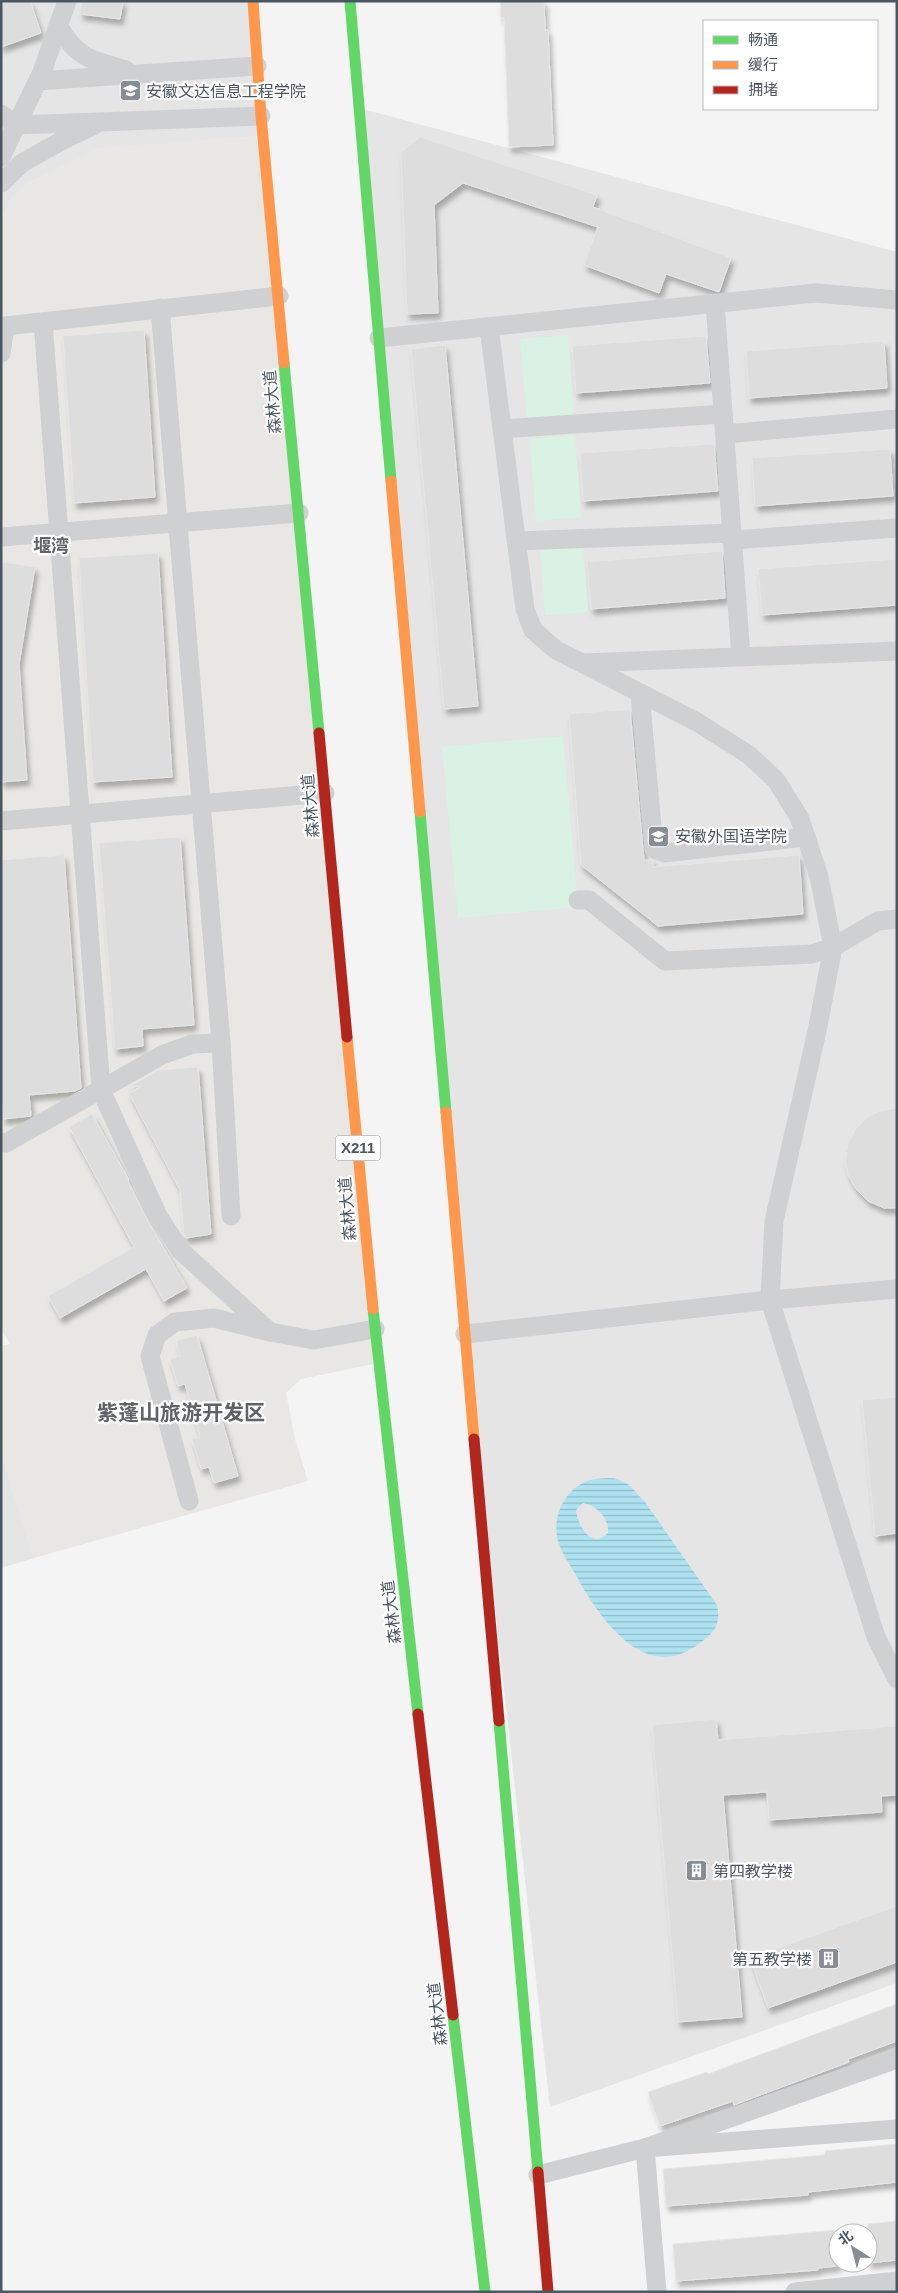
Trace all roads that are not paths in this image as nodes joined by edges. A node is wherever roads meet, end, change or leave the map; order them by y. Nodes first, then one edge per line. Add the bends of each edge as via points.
1 (67, 1) edge
2 (252, 1) edge
3 (350, 1) edge
4 (58, 26) junction
5 (257, 66) junction
6 (142, 74) junction
7 (38, 81) junction
8 (1, 114) edge
9 (262, 116) junction
10 (103, 122) junction
11 (16, 125) junction
12 (1, 157) edge
13 (1, 183) edge
14 (278, 296) junction
15 (897, 300) edge
16 (715, 303) junction
17 (160, 308) junction
18 (43, 322) junction
19 (489, 327) junction
20 (379, 338) junction
21 (1, 353) edge
22 (723, 414) junction
23 (897, 419) edge
24 (502, 429) junction
25 (725, 434) junction
26 (299, 513) junction
27 (178, 524) junction
28 (897, 528) edge
29 (59, 533) junction
30 (1, 537) edge
31 (732, 537) junction
32 (516, 541) junction
33 (897, 651) edge
34 (741, 657) junction
35 (581, 663) junction
36 (640, 694) junction
37 (325, 793) junction
38 (201, 803) junction
39 (80, 813) junction
40 (1, 821) edge
41 (806, 837) junction
42 (578, 900) dead end
43 (897, 919) edge
44 (833, 947) junction
45 (221, 1043) junction
46 (101, 1090) junction
47 (1, 1142) edge
48 (231, 1216) dead end
49 (897, 1289) edge
50 (770, 1300) junction
51 (375, 1329) junction
52 (270, 1332) junction
53 (465, 1334) junction
54 (189, 1501) dead end
55 (897, 1679) edge
56 (897, 2060) edge
57 (897, 2129) edge
58 (645, 2148) junction
59 (538, 2175) junction
60 (897, 2281) edge
61 (485, 2292) edge
62 (548, 2292) edge
63 (657, 2292) edge
64 (795, 2292) edge

1 - 4 street
2 - 5 main road, 森林大道 / X211
3 - 20 main road
4 - 6 street via 68,43 89,60
4 - 7 street
5 - 6 street
5 - 9 main road, 森林大道 / X211
6 - 7 street
7 - 11 street
8 - 11 street
9 - 10 street
9 - 14 main road, 森林大道 / X211
10 - 11 street
10 - 13 street via 22,163
11 - 12 street
14 - 17 street
14 - 26 main road, 森林大道 / X211
15 - 16 street via 816,293
16 - 19 street
16 - 22 street
17 - 18 street
17 - 27 street
18 - 21 street via 5,326
18 - 29 street
19 - 20 street
19 - 24 street
20 - 53 main road
22 - 24 street
22 - 25 street
23 - 25 street
24 - 32 street
25 - 31 street
26 - 27 street
26 - 37 main road, 森林大道 / X211
27 - 29 street
27 - 38 street
28 - 31 street
29 - 30 street
29 - 39 street
31 - 32 street
31 - 34 street
32 - 35 street via 525,609 533,630 556,650
33 - 34 street
34 - 35 street
35 - 36 street
36 - 41 street via 697,722 749,755 776,780 799,817
36 - 41 street via 654,849 664,853
37 - 38 street
37 - 51 main road, 森林大道 / X211
38 - 39 street
38 - 45 street
39 - 40 street
39 - 46 street
41 - 44 street via 819,876
42 - 44 street via 589,900 665,961 812,954
43 - 44 street via 878,922
44 - 50 street via 774,1221
45 - 46 street via 192,1044 162,1055
45 - 48 street
46 - 47 street via 6,1143
46 - 52 street via 158,1216 181,1251
49 - 50 street
50 - 53 street
50 - 55 street via 876,1637
51 - 52 street via 314,1340
51 - 61 main road, 森林大道 / X211
52 - 54 street via 214,1318 175,1322 157,1334 150,1356
53 - 59 main road
56 - 58 street
57 - 58 street
58 - 59 street
58 - 63 street
59 - 62 main road
60 - 64 street

